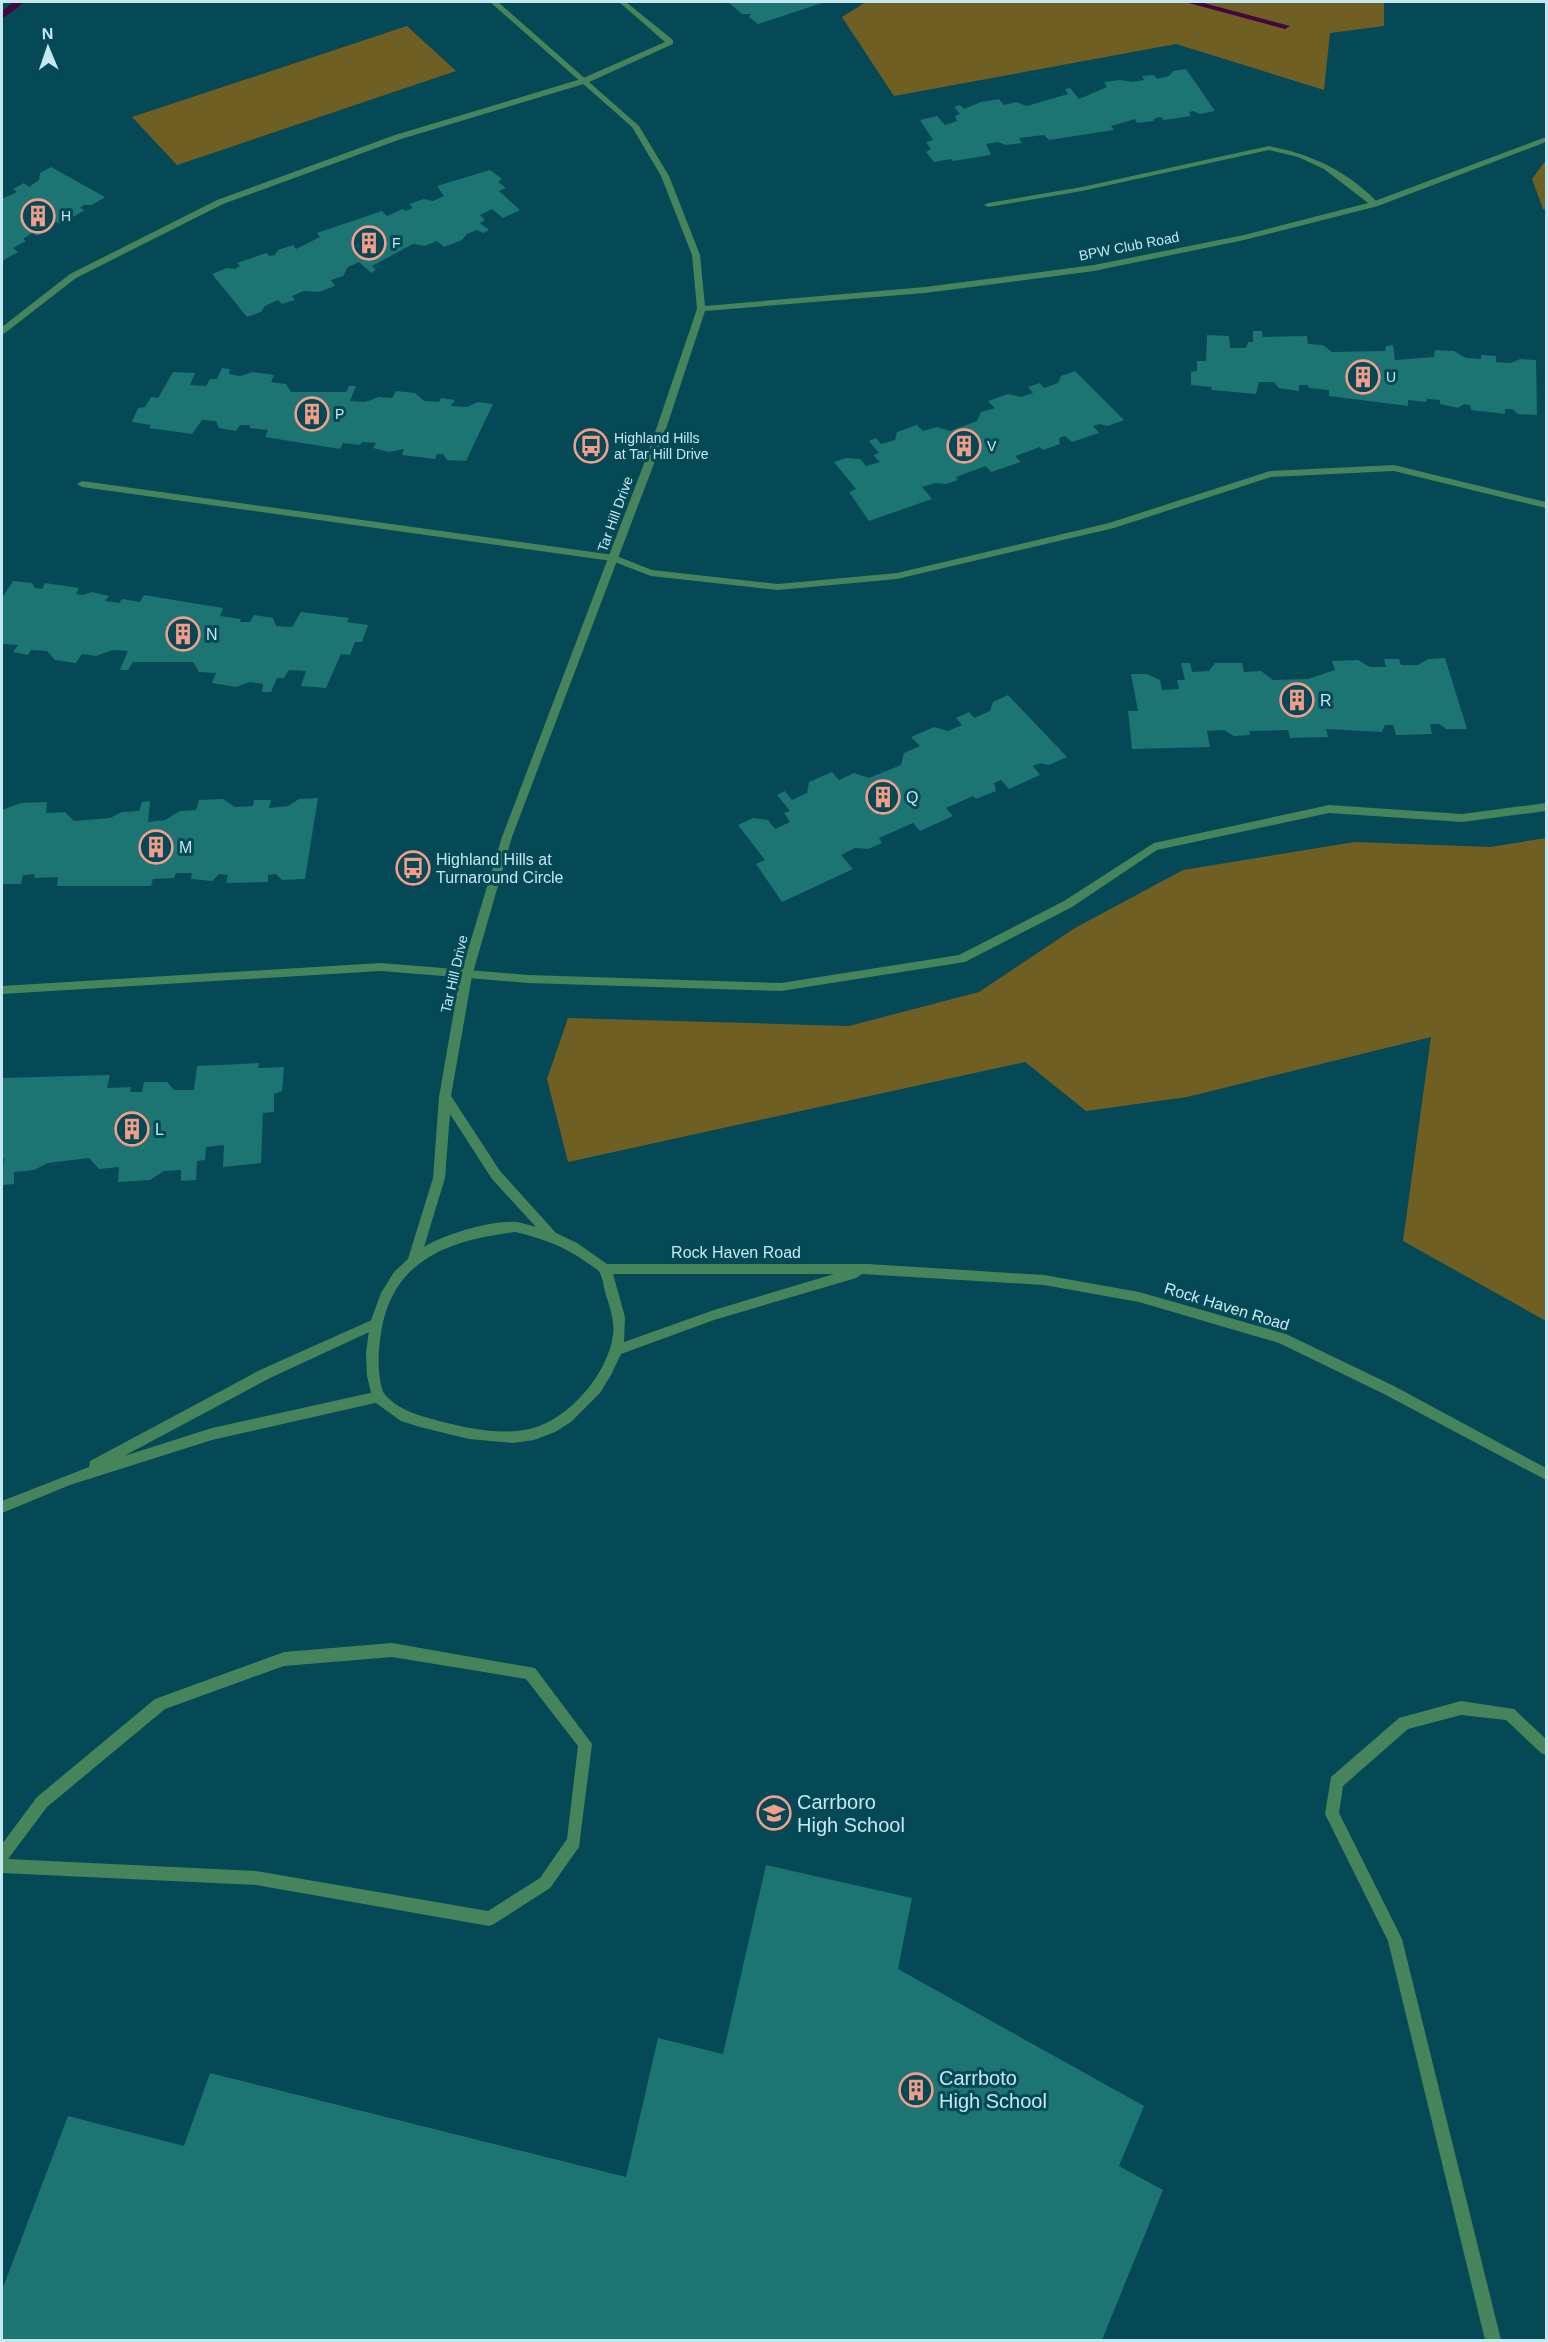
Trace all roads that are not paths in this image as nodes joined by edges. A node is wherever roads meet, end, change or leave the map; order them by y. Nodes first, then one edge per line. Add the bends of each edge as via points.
1 (494, 2) edge
2 (622, 2) edge
3 (584, 81) junction
4 (1546, 139) edge
5 (1375, 204) junction
6 (988, 205) dead end
7 (701, 309) junction
8 (2, 331) edge
9 (82, 484) dead end
10 (1546, 504) edge
11 (614, 558) junction
12 (1546, 807) edge
13 (466, 976) junction
14 (2, 990) edge
15 (445, 1097) junction
16 (550, 1234) junction
17 (414, 1259) junction
18 (604, 1269) junction
19 (868, 1269) junction
20 (374, 1324) junction
21 (617, 1350) junction
22 (379, 1397) junction
23 (1546, 1474) edge
24 (68, 1480) junction
25 (2, 1507) edge
26 (1546, 1748) edge
27 (2, 1855) edge
28 (2, 1866) edge
29 (1493, 2340) edge

1 - 3 street, Tar Hill Drive
2 - 3 street via 670,42
3 - 7 street, Tar Hill Drive via 635,126 664,176 696,255
3 - 8 street via 398,136 220,202 73,276
4 - 5 street, BPW Club Road
5 - 6 street via 1319,162 1296,152 1269,148 1082,189
5 - 7 street, BPW Club Road via 1244,237 1094,268 925,290
7 - 11 street, Tar Hill Drive
9 - 11 street
10 - 11 street via 1394,468 1270,474 1111,526 897,576 778,587 651,573
11 - 13 street, Tar Hill Drive via 507,837
12 - 13 street via 1462,818 1329,809 1154,847 1068,904 961,959 781,987
13 - 14 street via 381,967
13 - 15 street, Tar Hill Drive
15 - 16 street via 496,1175
15 - 17 street, Tar Hill Drive via 439,1178
16 - 17 street via 515,1227 479,1230 444,1240
16 - 18 street via 576,1247
17 - 20 street via 388,1289
18 - 19 street, Rock Haven Road
18 - 21 street via 619,1319
19 - 21 street, Rock Haven Road via 714,1315
19 - 23 street, Rock Haven Road via 1044,1280 1139,1297 1282,1338
20 - 22 street via 372,1360
20 - 24 street via 265,1374
21 - 22 street via 601,1385 572,1413 535,1434 498,1437 460,1432 396,1412
22 - 24 street via 212,1434
24 - 25 street
26 - 29 street via 1509,1714 1461,1708 1404,1723 1336,1782 1332,1814 1395,1939
27 - 28 street via 42,1802 160,1704 284,1659 392,1650 530,1673 585,1744 574,1842 544,1883 489,1919 256,1878

